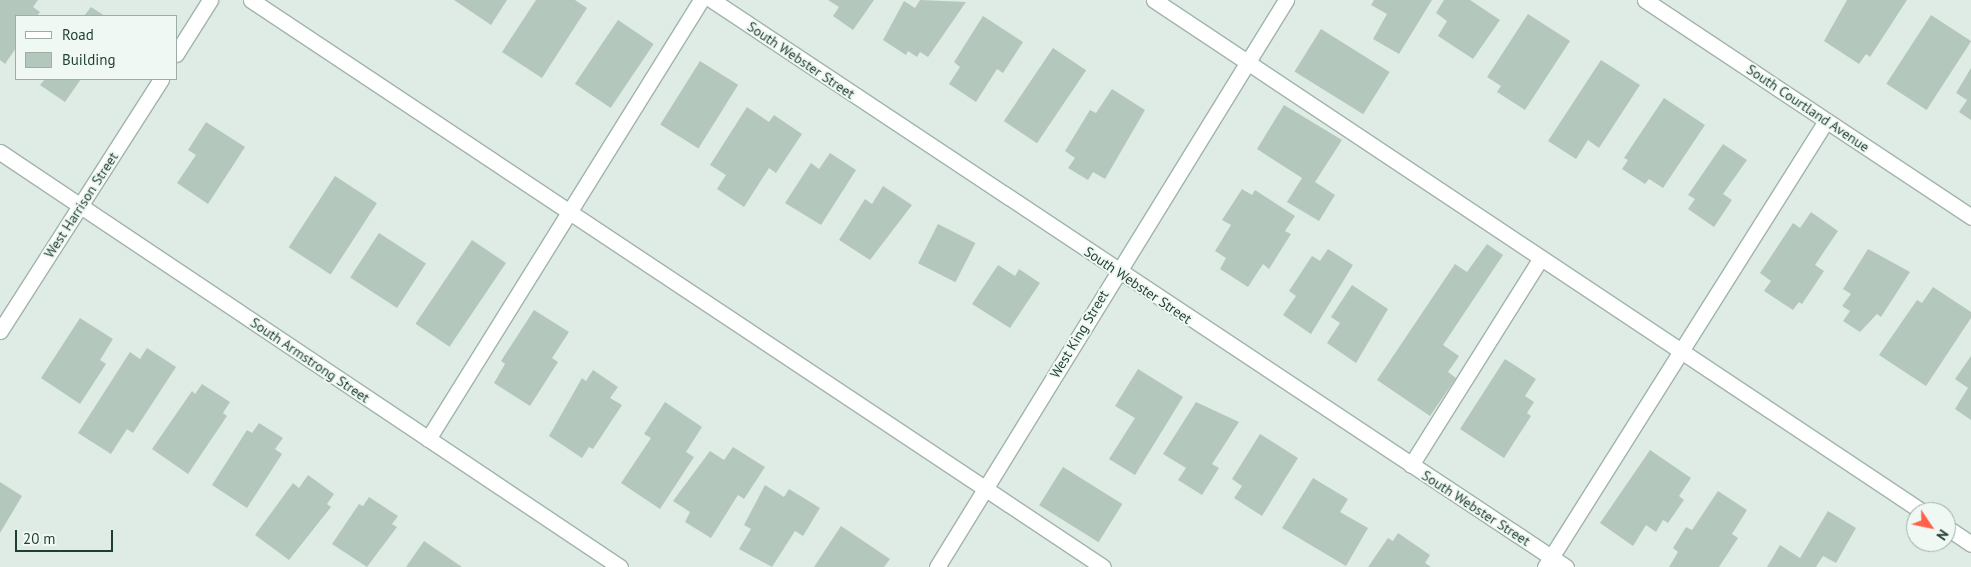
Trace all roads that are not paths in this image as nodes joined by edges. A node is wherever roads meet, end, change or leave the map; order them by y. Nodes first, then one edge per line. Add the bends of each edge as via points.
1 (210, 0) edge
2 (251, 0) edge
3 (701, 0) edge
4 (712, 0) edge
5 (1154, 0) edge
6 (1286, 0) edge
7 (1645, 0) edge
8 (178, 51) edge
9 (1246, 62) junction
10 (160, 80) edge
11 (1826, 120) junction
12 (0, 152) edge
13 (81, 206) junction
14 (570, 212) junction
15 (1971, 217) edge
16 (1541, 258) junction
17 (1118, 272) junction
18 (0, 331) edge
19 (1681, 351) junction
20 (428, 439) junction
21 (1410, 464) junction
22 (985, 489) junction
23 (1909, 502) edge
24 (1956, 534) edge
25 (1971, 544) edge
26 (1548, 562) edge
27 (620, 567) edge
28 (937, 567) edge
29 (1103, 567) edge
30 (1566, 567) edge

1 - 8 street
2 - 14 street
3 - 14 street
4 - 17 street, South Webster Street
5 - 9 street
6 - 9 street, West King Street
7 - 11 street, South Courtland Avenue
9 - 16 street
9 - 17 street, West King Street
10 - 13 street, West Harrison Street
11 - 15 street, South Courtland Avenue
11 - 19 street
12 - 13 street, South Armstrong Street
13 - 18 street, West Harrison Street
13 - 20 street, South Armstrong Street
14 - 20 street
14 - 22 street
16 - 19 street
16 - 21 street
17 - 21 street, South Webster Street
17 - 22 street, West King Street
19 - 23 street
19 - 26 street
20 - 27 street, South Armstrong Street
21 - 26 street, South Webster Street
22 - 28 street, West King Street
22 - 29 street
24 - 25 street
26 - 30 street, South Webster Street

